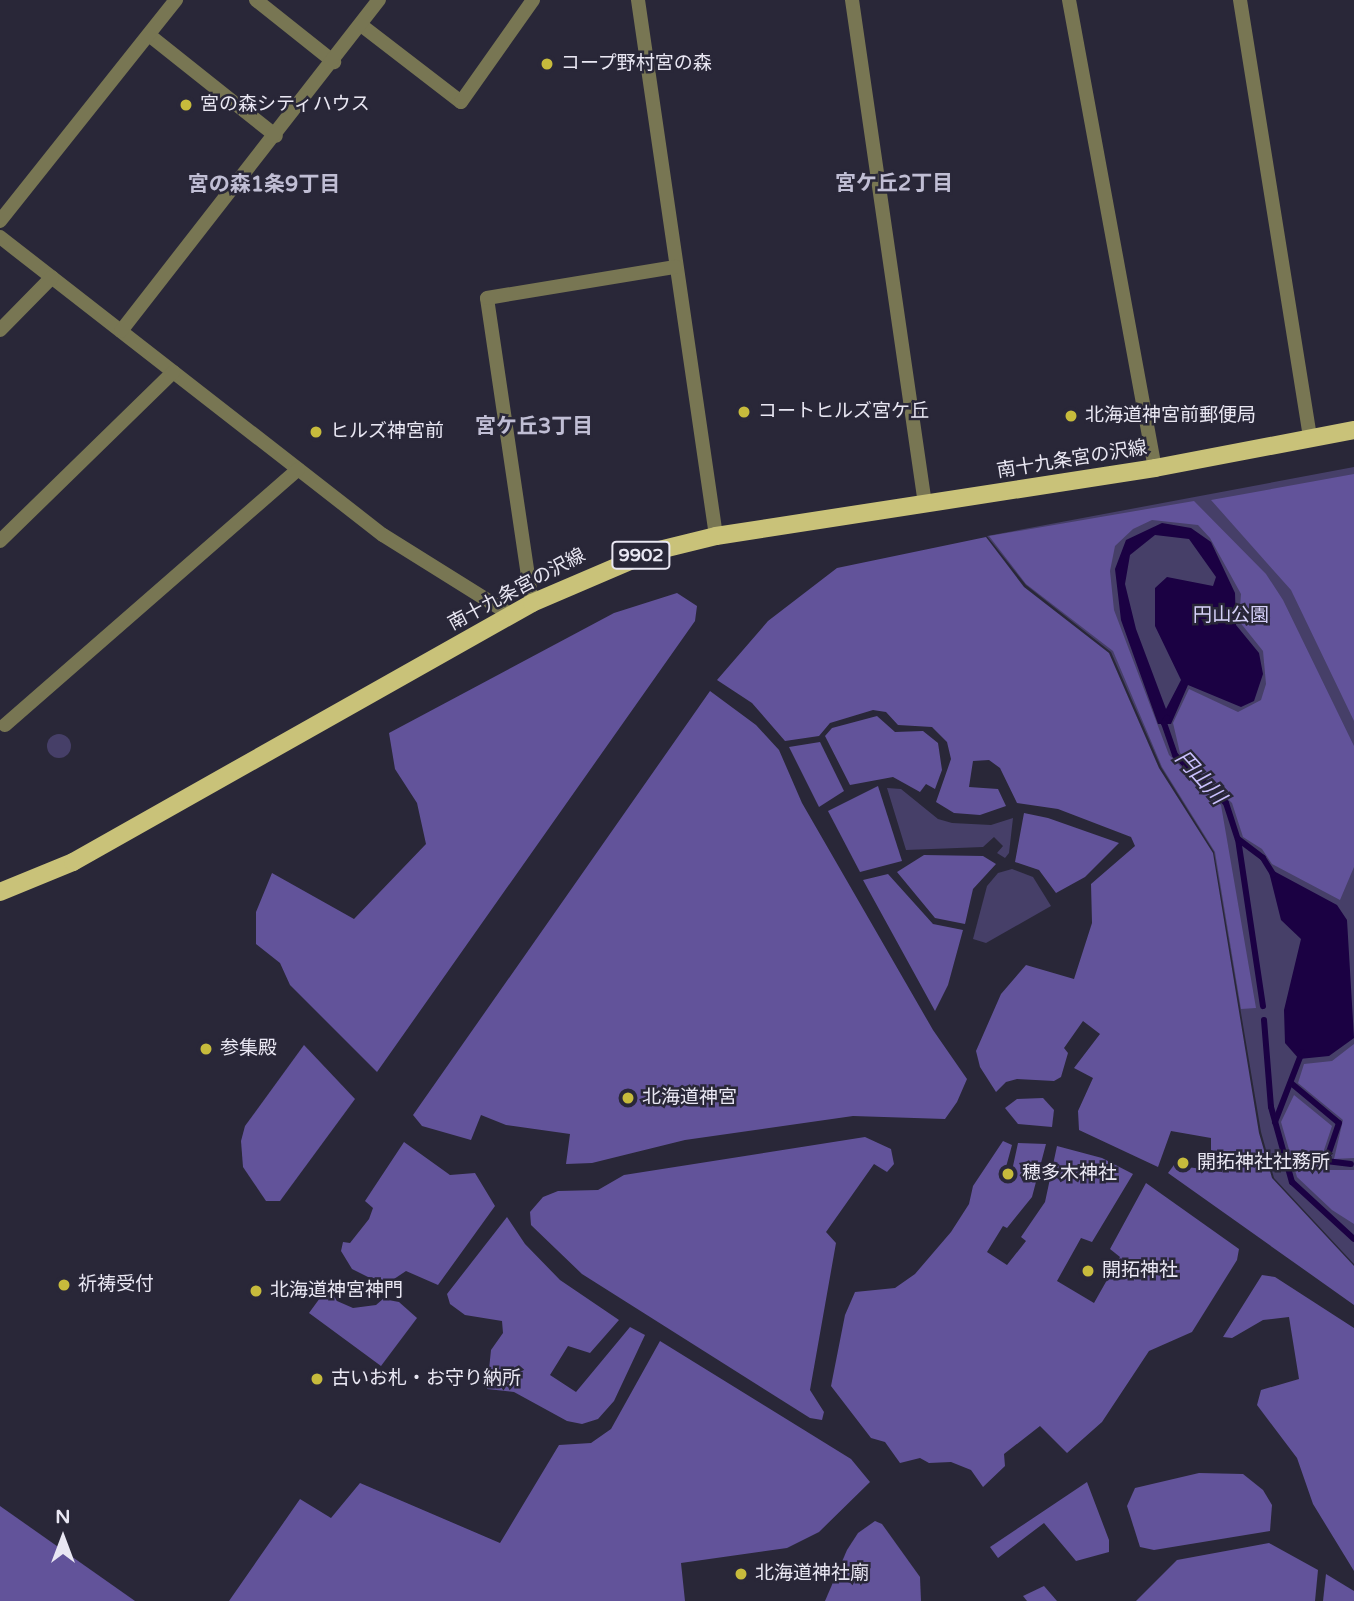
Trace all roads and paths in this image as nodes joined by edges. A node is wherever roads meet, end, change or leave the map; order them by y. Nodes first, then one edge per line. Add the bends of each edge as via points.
1 (176, 0) edge
2 (256, 0) edge
3 (379, 0) edge
4 (533, 0) edge
5 (638, 0) edge
6 (852, 0) edge
7 (1069, 0) edge
8 (1240, 0) edge
9 (361, 25) junction
10 (149, 34) junction
11 (334, 62) junction
12 (276, 136) junction
13 (0, 221) edge
14 (0, 237) edge
15 (675, 267) junction
16 (52, 277) junction
17 (0, 330) edge
18 (121, 331) junction
19 (173, 372) junction
20 (1354, 429) edge
21 (1310, 438) junction
22 (1155, 468) junction
23 (298, 469) junction
24 (925, 504) junction
25 (716, 536) junction
26 (0, 541) edge
27 (532, 603) junction
28 (511, 615) junction
29 (5, 725) dead end
30 (0, 892) edge

1 - 10 street
2 - 11 street
3 - 9 street
4 - 9 street via 461,102
5 - 15 street
6 - 24 street
7 - 22 street
8 - 21 street
9 - 11 street
10 - 12 street
10 - 13 street
11 - 12 street
12 - 18 street
14 - 16 street
15 - 25 street
15 - 27 street via 487,298
16 - 17 street
16 - 18 street
18 - 19 street
19 - 23 street
19 - 26 street
20 - 21 main road, 南十九条宮の沢線 / 9902
21 - 22 main road, 南十九条宮の沢線 / 9902
22 - 24 main road, 南十九条宮の沢線 / 9902
23 - 28 street via 383,535
23 - 29 street
24 - 25 main road, 南十九条宮の沢線 / 9902
25 - 27 main road, 南十九条宮の沢線 / 9902 via 616,564
27 - 28 main road, 南十九条宮の沢線 / 9902
28 - 30 main road, 南十九条宮の沢線 / 9902 via 73,862

